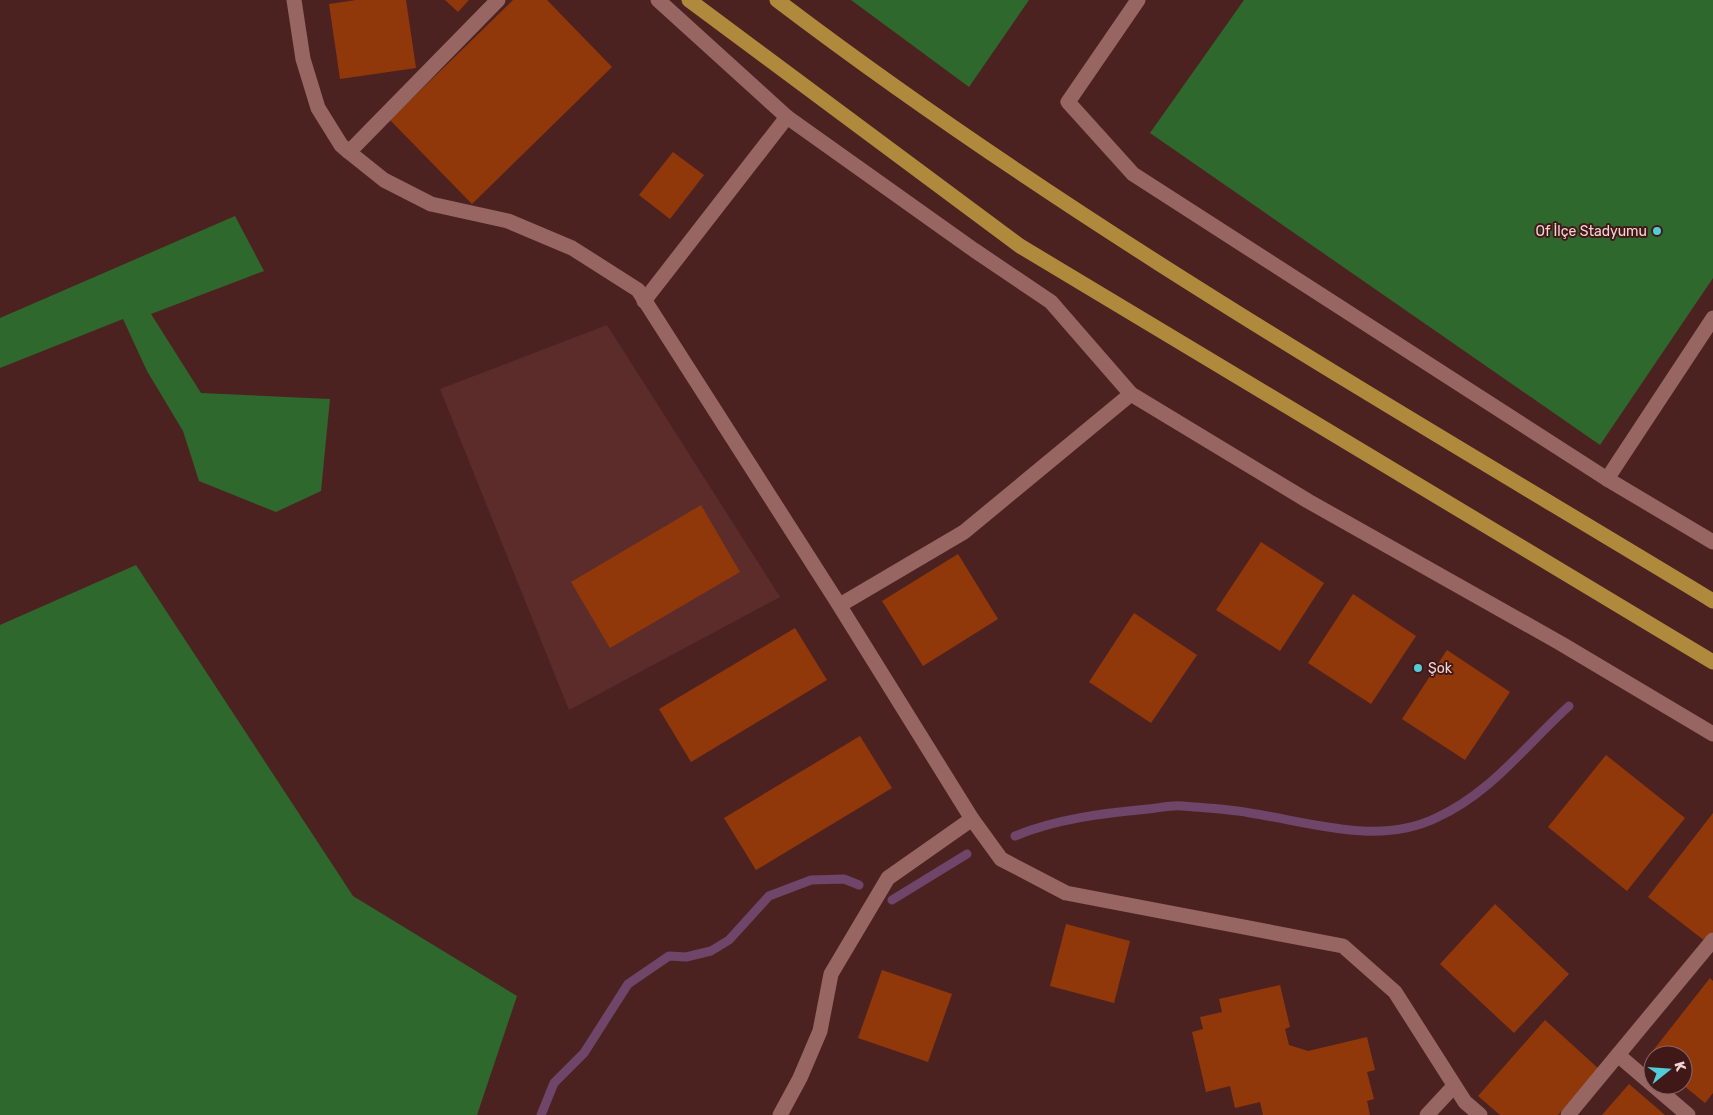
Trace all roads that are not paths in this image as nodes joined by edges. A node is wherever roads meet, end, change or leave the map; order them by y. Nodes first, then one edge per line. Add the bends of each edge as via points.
1 (294, 0) edge
2 (498, 0) edge
3 (658, 0) edge
4 (689, 0) edge
5 (777, 0) edge
6 (1138, 0) edge
7 (787, 117) junction
8 (350, 152) junction
9 (644, 300) junction
10 (1713, 318) edge
11 (1131, 394) junction
12 (1607, 479) junction
13 (1713, 542) edge
14 (1713, 600) edge
15 (840, 605) junction
16 (1713, 662) edge
17 (1713, 734) edge
18 (972, 819) junction
19 (1713, 940) edge
20 (1618, 1055) junction
21 (1643, 1076) edge
22 (1454, 1086) junction
23 (1665, 1095) edge
24 (780, 1115) edge
25 (1427, 1115) edge
26 (1480, 1115) edge
27 (1568, 1115) edge
28 (1688, 1115) edge

1 - 8 street via 303,59 318,108 341,145
2 - 8 street
3 - 7 street
4 - 16 highway via 1020,246
5 - 14 highway via 966,136 1165,268
6 - 12 street via 1068,102 1133,174
7 - 9 street
7 - 11 street via 1052,302
8 - 9 street via 384,180 430,204 508,221 572,248 638,290
9 - 15 street
10 - 12 street
11 - 15 street via 964,532
11 - 17 street via 1308,501 1560,643
12 - 13 street
15 - 18 street
18 - 22 street via 1001,859 1066,893 1343,946 1395,992
18 - 24 street via 888,878 831,974 820,1031
19 - 20 street
20 - 21 street
20 - 27 street
22 - 25 street
22 - 26 street
23 - 28 street

